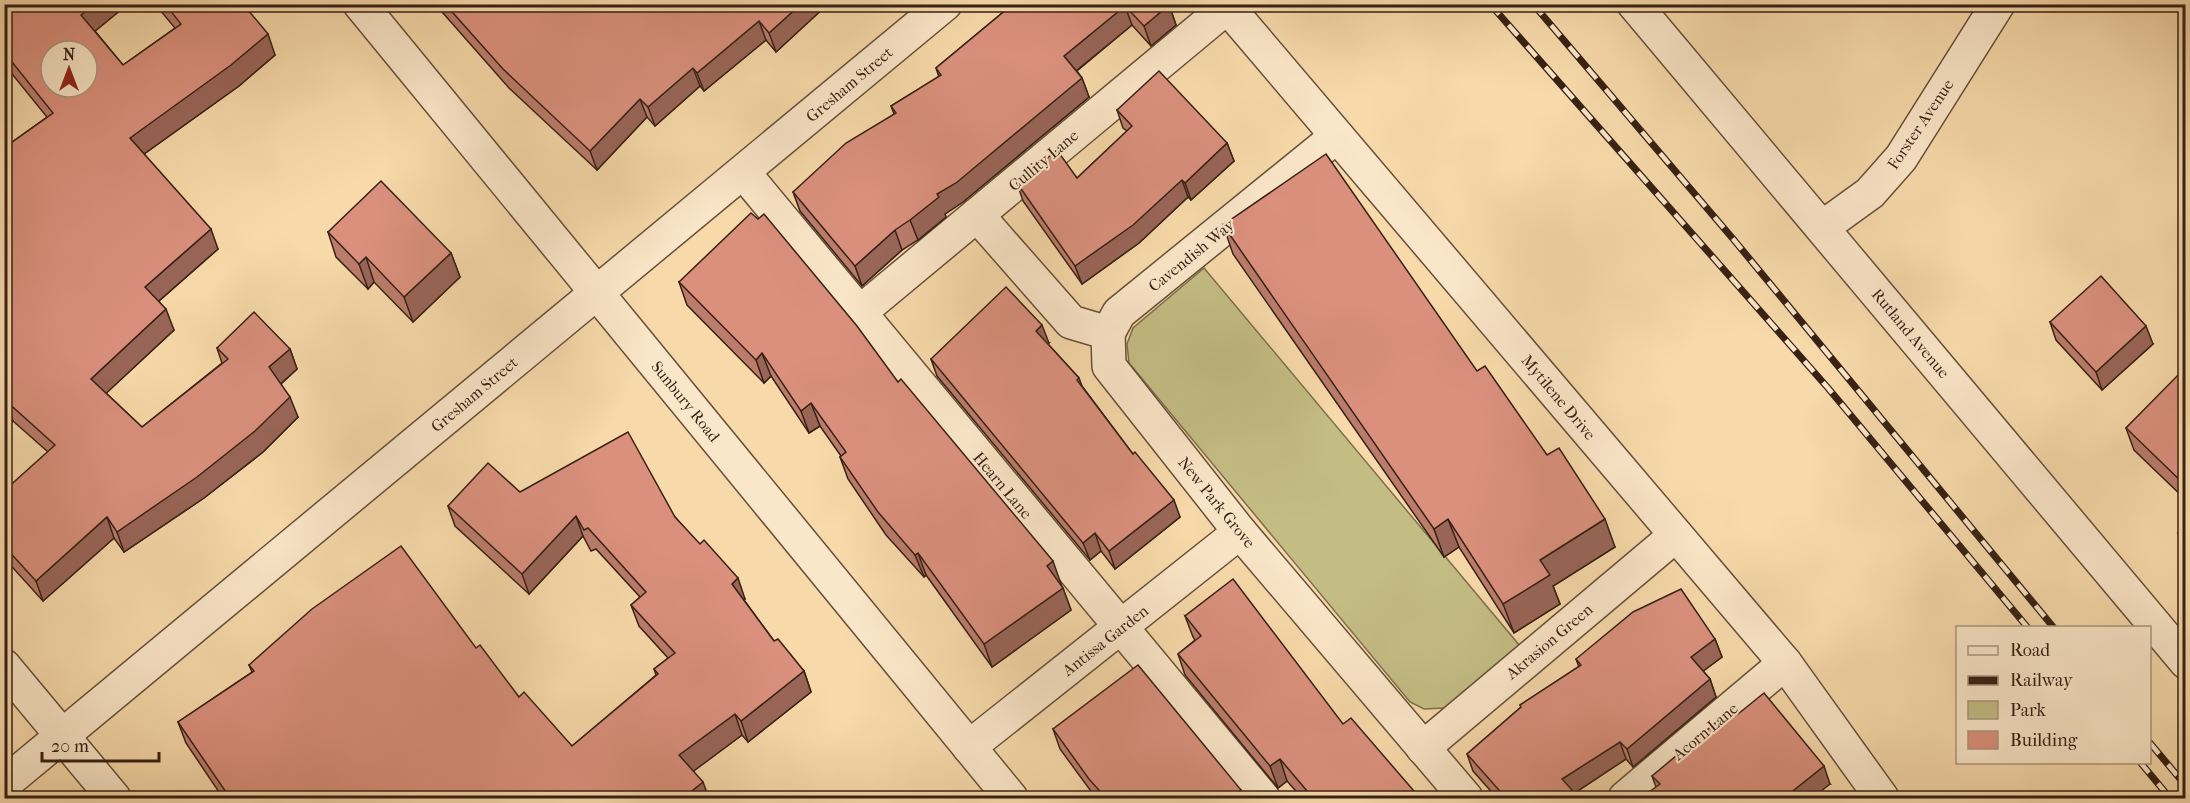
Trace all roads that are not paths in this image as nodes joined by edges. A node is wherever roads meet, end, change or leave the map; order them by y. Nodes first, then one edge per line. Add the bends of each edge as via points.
1 (360, 4) edge
2 (945, 4) edge
3 (1634, 4) edge
4 (1998, 4) edge
5 (1226, 6) edge
6 (1337, 136) junction
7 (743, 172) junction
8 (976, 215) junction
9 (1824, 228) junction
10 (597, 292) junction
11 (859, 313) junction
12 (1108, 333) junction
13 (1240, 532) junction
14 (1676, 535) junction
15 (1121, 628) junction
16 (2186, 662) edge
17 (1785, 663) junction
18 (4, 666) edge
19 (62, 736) junction
20 (969, 747) junction
21 (1423, 748) junction
22 (4, 784) edge
23 (114, 798) edge
24 (1011, 798) edge
25 (1263, 798) edge
26 (1466, 798) edge
27 (1625, 798) edge
28 (1880, 798) edge

1 - 10 street, Sunbury Road
2 - 7 street, Gresham Street
3 - 9 street, Rutland Avenue
4 - 9 street, Forster Avenue via 1901,158 1870,193
5 - 6 street, Mytilene Drive
5 - 8 street, Cullity Lane
6 - 12 street, Cavendish Way via 1119,313
6 - 14 street, Mytilene Drive
7 - 10 street, Gresham Street
7 - 11 street, Hearn Lane
8 - 11 street, Cullity Lane
8 - 12 street via 1071,322
9 - 16 street, Rutland Avenue
10 - 19 street, Gresham Street
10 - 20 street, Sunbury Road
11 - 15 street, Hearn Lane
12 - 13 street, New Park Grove via 1109,366
13 - 15 street, Antissa Garden
13 - 21 street, New Park Grove
14 - 17 street, Mytilene Drive
14 - 21 street, Akrasion Green
15 - 20 street, Antissa Garden
15 - 25 street, Hearn Lane
17 - 27 street, Acorn Lane
17 - 28 street, Mytilene Drive
18 - 19 street
19 - 22 street, Gresham Street
19 - 23 street
20 - 24 street, Sunbury Road
21 - 26 street, New Park Grove

